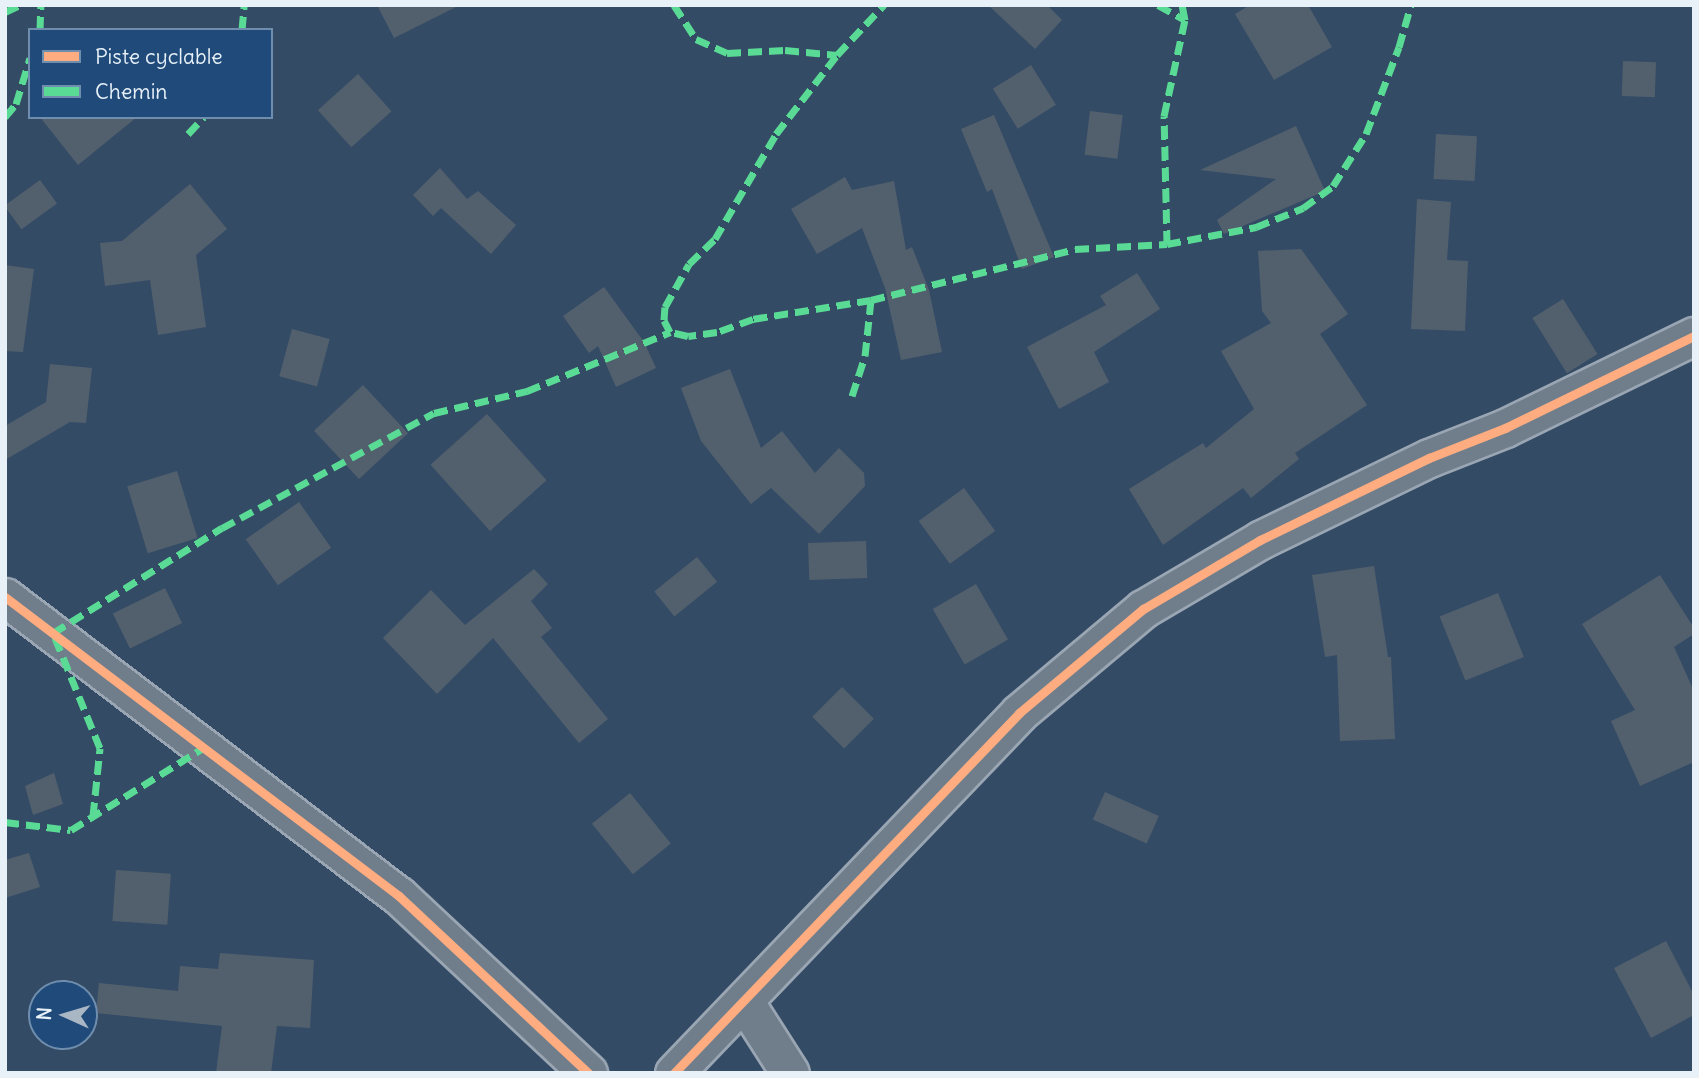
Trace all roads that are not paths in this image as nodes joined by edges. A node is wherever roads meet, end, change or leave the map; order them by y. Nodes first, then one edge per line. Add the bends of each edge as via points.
1 (1694, 336) edge
2 (5, 597) edge
3 (744, 1001) junction
4 (587, 1073) edge
5 (674, 1073) edge
6 (790, 1073) edge

1 - 3 street via 1260,540 1143,608 1019,713
2 - 4 street via 399,896
3 - 5 street
3 - 6 street

